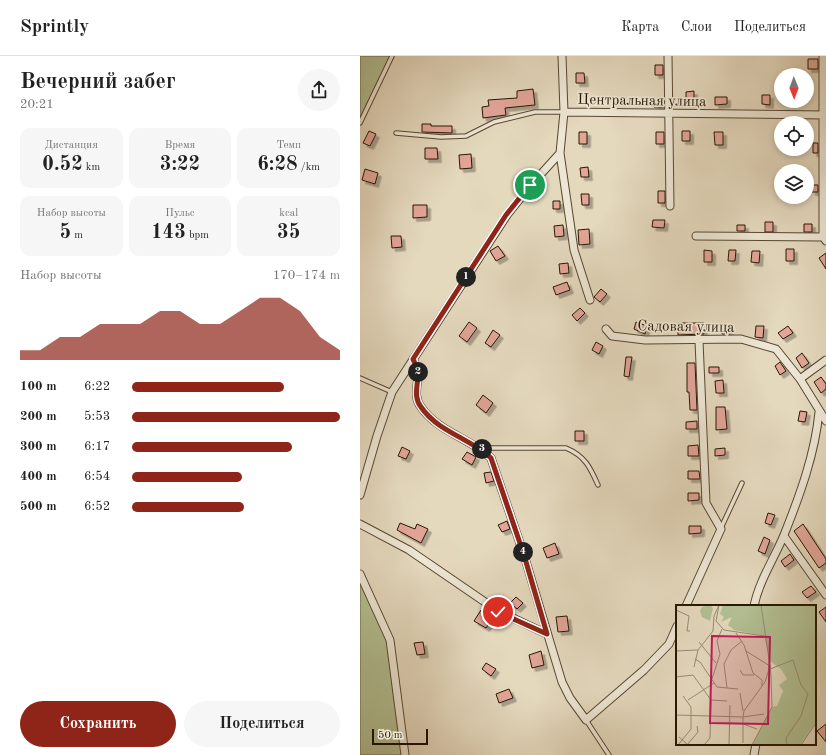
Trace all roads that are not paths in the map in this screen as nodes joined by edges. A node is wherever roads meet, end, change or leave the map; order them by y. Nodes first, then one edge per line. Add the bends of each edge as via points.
1 (392, 56) edge
2 (562, 56) edge
3 (668, 56) edge
4 (823, 56) edge
5 (564, 112) junction
6 (669, 114) junction
7 (825, 114) edge
8 (360, 123) edge
9 (396, 133) dead end
10 (560, 153) junction
11 (670, 206) dead end
12 (696, 236) dead end
13 (824, 239) edge
14 (590, 300) dead end
15 (606, 328) dead end
16 (699, 341) junction
17 (413, 359) junction
18 (826, 360) edge
19 (360, 378) edge
20 (800, 379) junction
21 (392, 392) junction
22 (819, 412) junction
23 (826, 420) edge
24 (481, 448) junction
25 (742, 483) dead end
26 (598, 485) dead end
27 (360, 495) edge
28 (360, 524) edge
29 (721, 529) junction
30 (784, 536) junction
31 (360, 574) edge
32 (826, 595) edge
33 (686, 605) edge
34 (754, 605) edge
35 (676, 628) edge
36 (547, 634) junction
37 (586, 720) junction
38 (756, 745) edge
39 (405, 755) edge
40 (609, 755) edge
41 (754, 755) edge

1 - 8 lane
2 - 5 street
3 - 6 street
4 - 7 street
5 - 6 street, Центральная улица
5 - 9 lane via 535,112 494,122 466,136 441,137
5 - 10 street, Центральная улица
6 - 7 street, Центральная улица
6 - 11 street
7 - 13 street
10 - 14 street via 574,250
10 - 17 street via 506,215
12 - 13 street
15 - 16 street, Садовая улица via 612,336 618,337
16 - 20 street, Садовая улица via 741,339 776,349
16 - 29 street via 706,503
17 - 21 street
17 - 24 street via 418,374 416,394 420,407 449,432
18 - 20 street
19 - 21 lane
20 - 22 street, Садовая улица
21 - 27 street via 376,436
22 - 23 street, Садовая улица
22 - 30 street via 810,464
24 - 26 lane via 566,448 578,453 590,468
24 - 36 street via 491,458 497,473
25 - 29 lane
28 - 36 street via 409,550 498,612
29 - 33 street
30 - 32 street
30 - 34 street via 756,594
31 - 39 street via 390,640
35 - 37 street via 669,644 644,670
36 - 37 street via 562,682
37 - 40 lane
38 - 41 street

